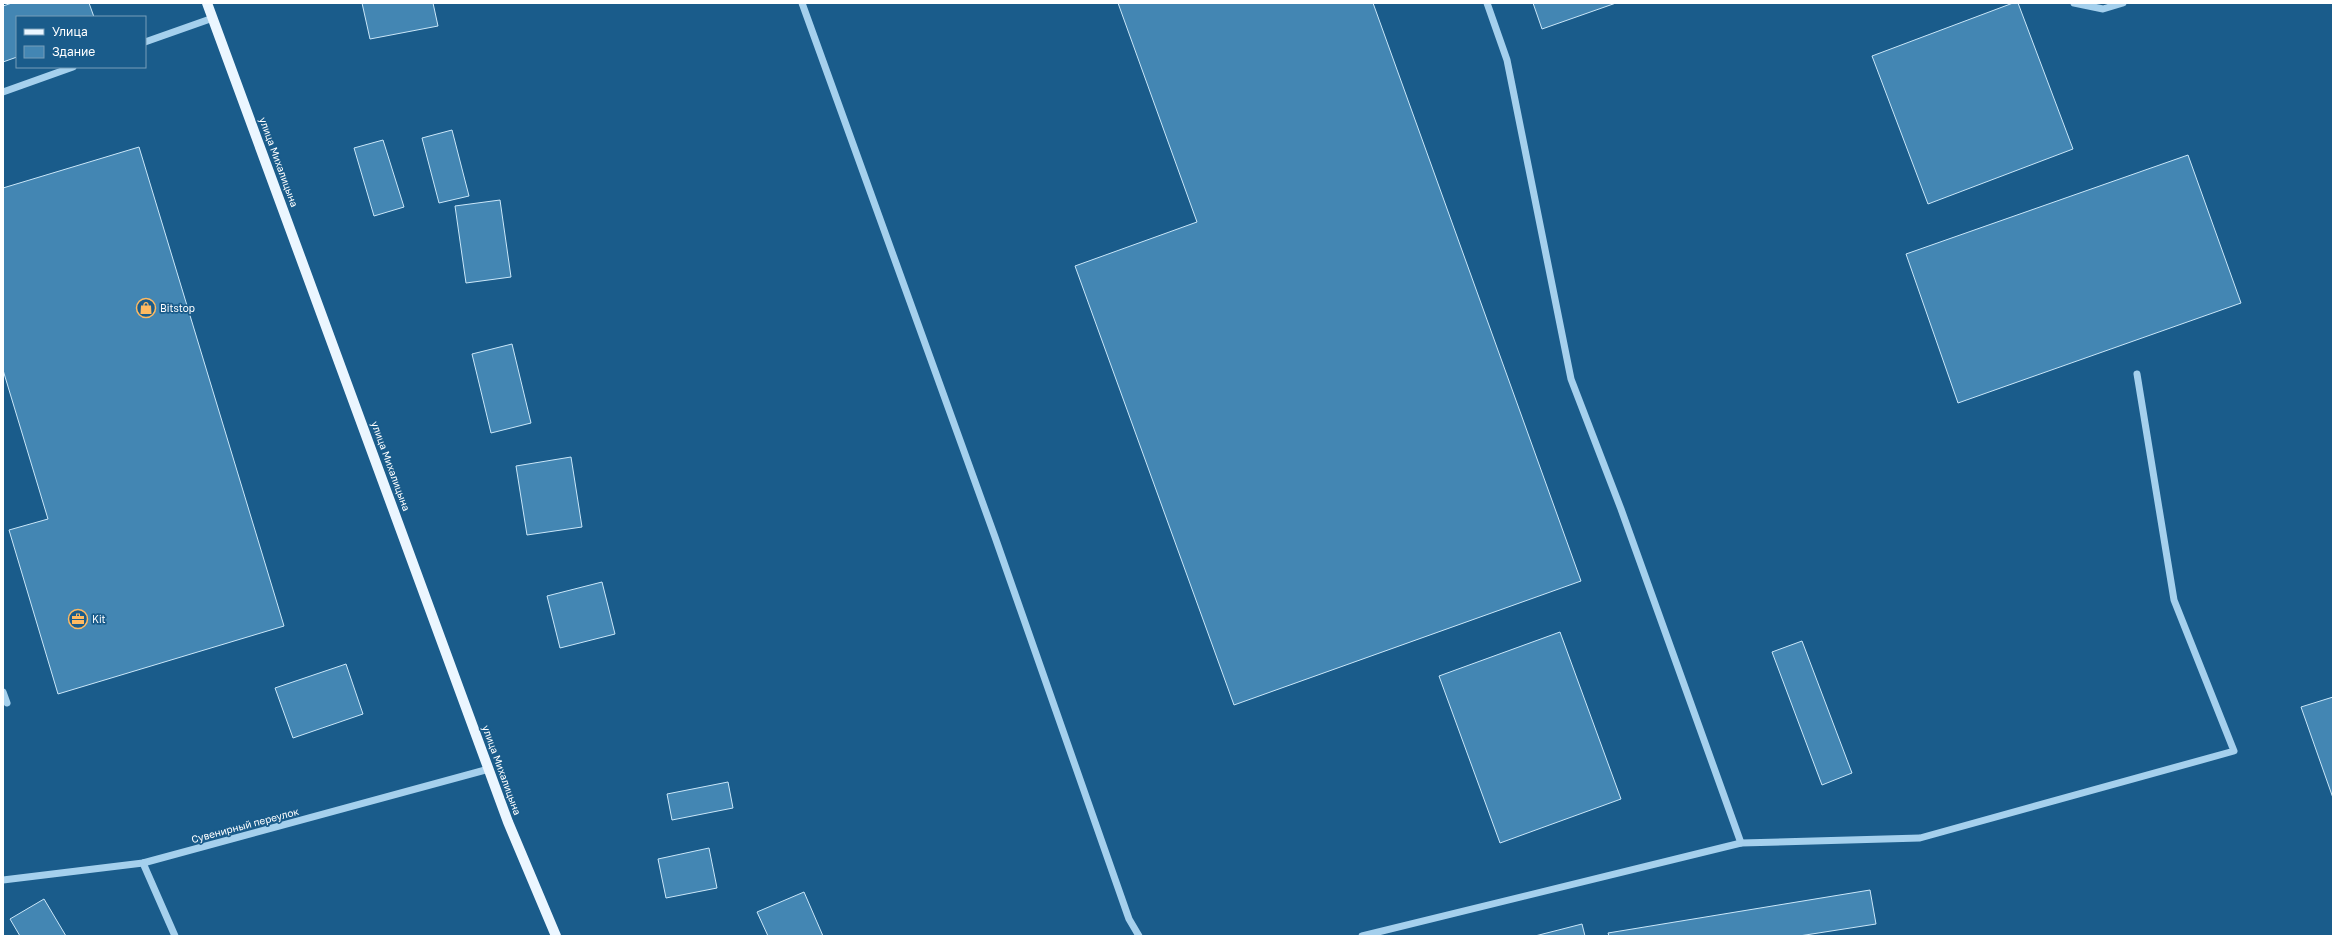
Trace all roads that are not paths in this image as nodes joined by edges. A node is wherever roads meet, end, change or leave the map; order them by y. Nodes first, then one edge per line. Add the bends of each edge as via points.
1 (207, 3) edge
2 (802, 3) edge
3 (1487, 3) edge
4 (2074, 3) edge
5 (2123, 3) edge
6 (213, 18) junction
7 (146, 42) edge
8 (70, 68) edge
9 (3, 92) edge
10 (2136, 374) dead end
11 (3, 692) edge
12 (7, 703) dead end
13 (489, 769) junction
14 (1740, 843) junction
15 (143, 863) junction
16 (3, 880) edge
17 (175, 936) edge
18 (556, 936) edge
19 (1140, 936) edge
20 (1362, 936) edge

1 - 6 main road, улица Михалицына
2 - 19 street via 995,537 1129,919
3 - 14 street via 1507,60 1571,379 1621,510
4 - 5 street via 2103,9
6 - 7 street
6 - 13 main road, улица Михалицына
8 - 9 street
10 - 14 street via 2174,600 2234,750 1920,838
11 - 12 street
13 - 15 street, Сувенирный переулок
13 - 18 main road, улица Михалицына
14 - 20 street
15 - 16 street, Сувенирный переулок
15 - 17 street

